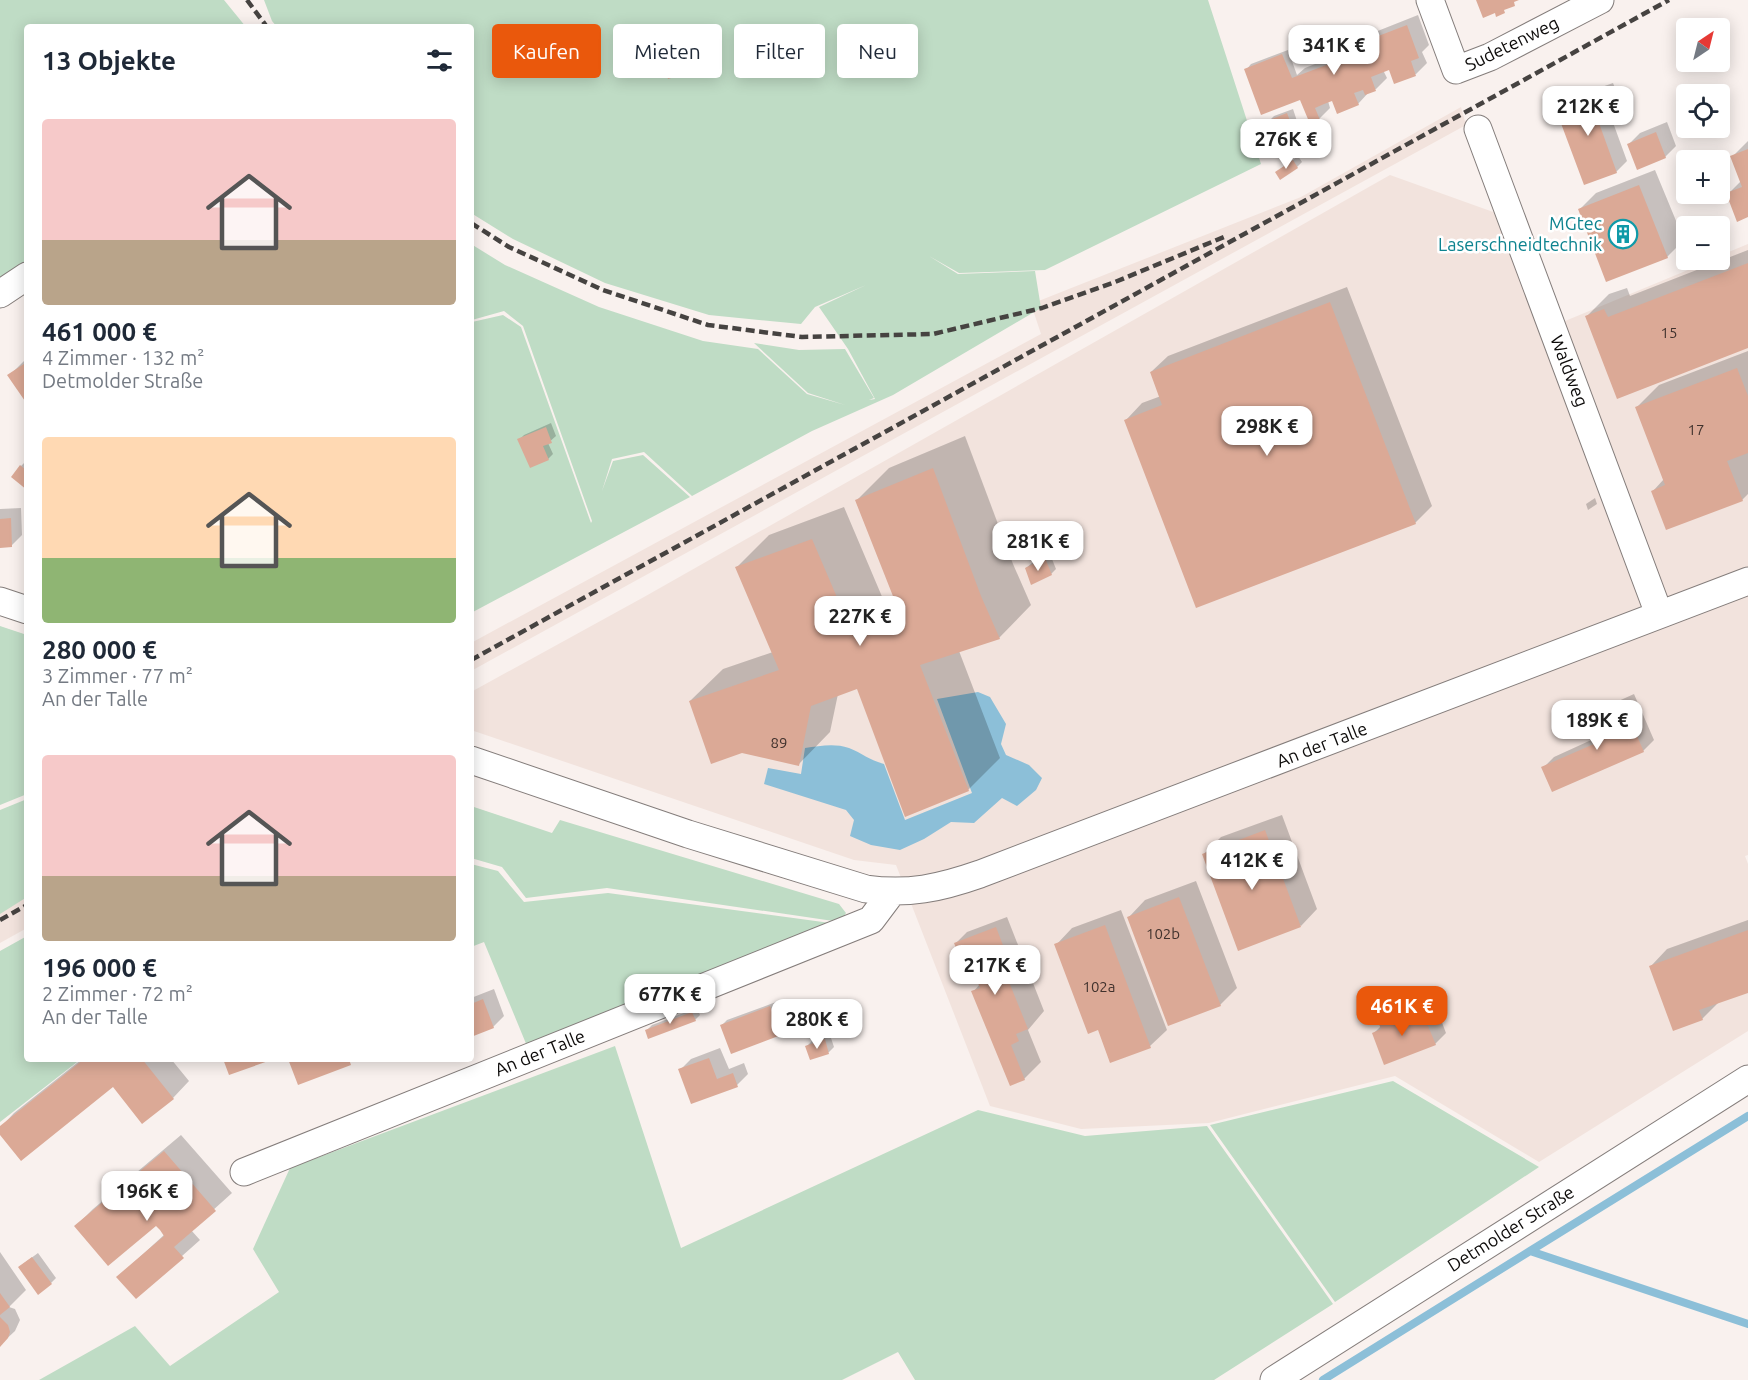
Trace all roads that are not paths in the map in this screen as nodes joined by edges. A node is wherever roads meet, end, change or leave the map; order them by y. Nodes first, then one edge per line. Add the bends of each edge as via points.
1 (1430, 0) edge
2 (1599, 0) edge
3 (1478, 129) dead end
4 (24, 278) edge
5 (0, 294) edge
6 (1748, 581) edge
7 (0, 601) edge
8 (24, 609) edge
9 (1659, 614) junction
10 (474, 761) edge
11 (892, 892) junction
12 (1748, 1078) edge
13 (244, 1172) dead end
14 (1274, 1380) edge

1 - 2 street, Sudetenweg via 1456,70 1490,57
3 - 9 street, Waldweg
4 - 5 street
6 - 9 street, An der Talle
7 - 8 street
9 - 11 street, An der Talle via 980,874 948,885
10 - 11 street, An der Talle via 688,834 866,888
11 - 13 street, An der Talle via 871,920
12 - 14 street, Detmolder Straße

